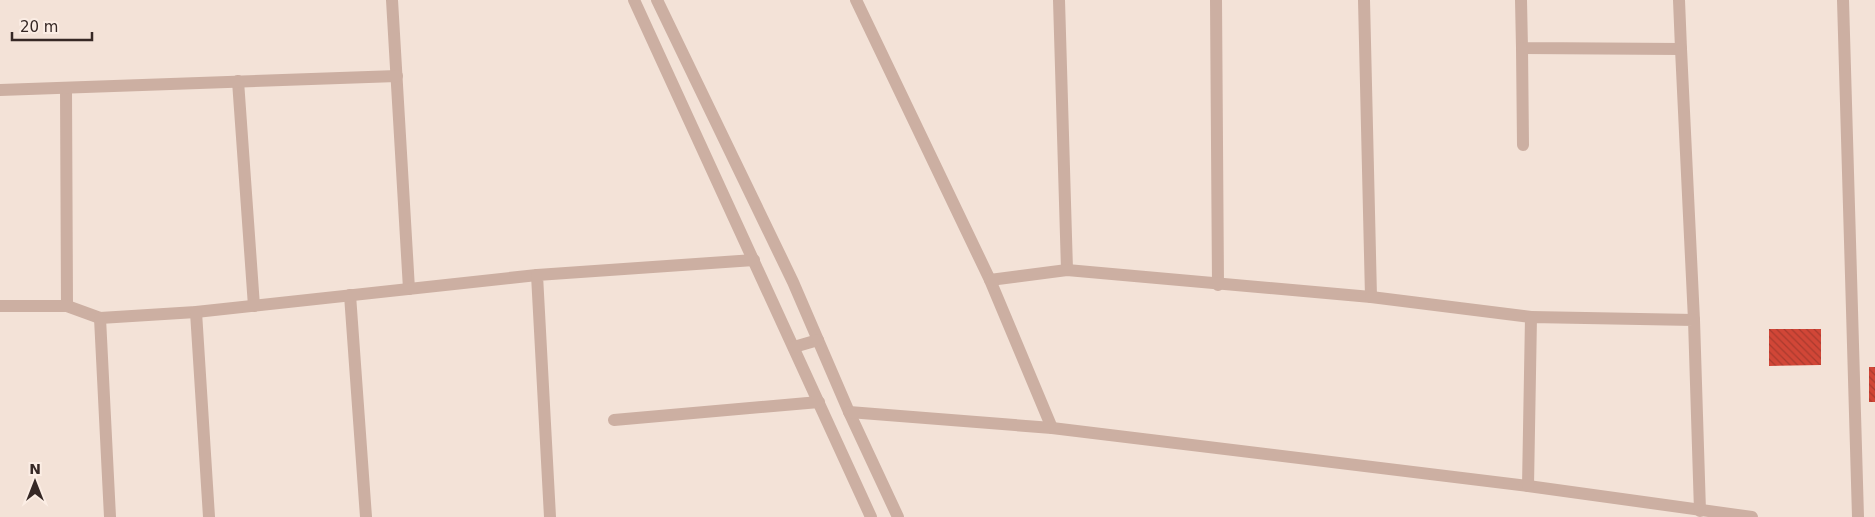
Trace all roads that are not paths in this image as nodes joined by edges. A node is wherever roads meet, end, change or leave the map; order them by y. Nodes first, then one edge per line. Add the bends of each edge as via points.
1 (392, 0) edge
2 (634, 0) edge
3 (657, 0) edge
4 (856, 0) edge
5 (1059, 0) edge
6 (1216, 0) edge
7 (1364, 0) edge
8 (1522, 0) edge
9 (1679, 0) edge
10 (1843, 0) edge
11 (1522, 48) junction
12 (1681, 49) junction
13 (397, 76) junction
14 (238, 81) junction
15 (66, 89) junction
16 (0, 90) edge
17 (1523, 145) dead end
18 (754, 260) junction
19 (1067, 270) junction
20 (537, 275) junction
21 (990, 280) junction
22 (1218, 285) junction
23 (409, 289) junction
24 (350, 295) junction
25 (1371, 297) junction
26 (0, 306) edge
27 (67, 306) junction
28 (254, 306) junction
29 (196, 312) junction
30 (1531, 317) junction
31 (100, 318) junction
32 (1694, 320) junction
33 (818, 340) junction
34 (794, 347) junction
35 (819, 402) junction
36 (849, 412) junction
37 (614, 420) dead end
38 (1052, 428) junction
39 (1528, 486) junction
40 (1700, 510) junction
41 (110, 517) edge
42 (209, 517) edge
43 (366, 517) edge
44 (550, 517) edge
45 (871, 517) edge
46 (898, 517) edge
47 (1752, 517) edge
48 (1858, 517) edge

1 - 13 street
2 - 18 street
3 - 33 street
4 - 21 street
5 - 19 street
6 - 22 street
7 - 25 street
8 - 11 street
9 - 12 street
10 - 48 street
11 - 12 street
11 - 17 street
12 - 32 street
13 - 14 street
13 - 23 street
14 - 15 street
14 - 28 street
15 - 16 street
15 - 27 street
18 - 20 street
18 - 34 street
19 - 21 street
19 - 22 street
20 - 23 street
20 - 44 street
21 - 38 street
22 - 25 street
23 - 24 street
24 - 28 street
24 - 43 street
25 - 30 street
26 - 27 street
27 - 31 street
28 - 29 street
29 - 31 street
29 - 42 street
30 - 32 street
30 - 39 street
31 - 41 street
32 - 40 street
33 - 34 street
33 - 36 street
34 - 35 street
35 - 37 street
35 - 45 street
36 - 38 street
36 - 46 street
38 - 39 street
39 - 40 street
40 - 47 street

